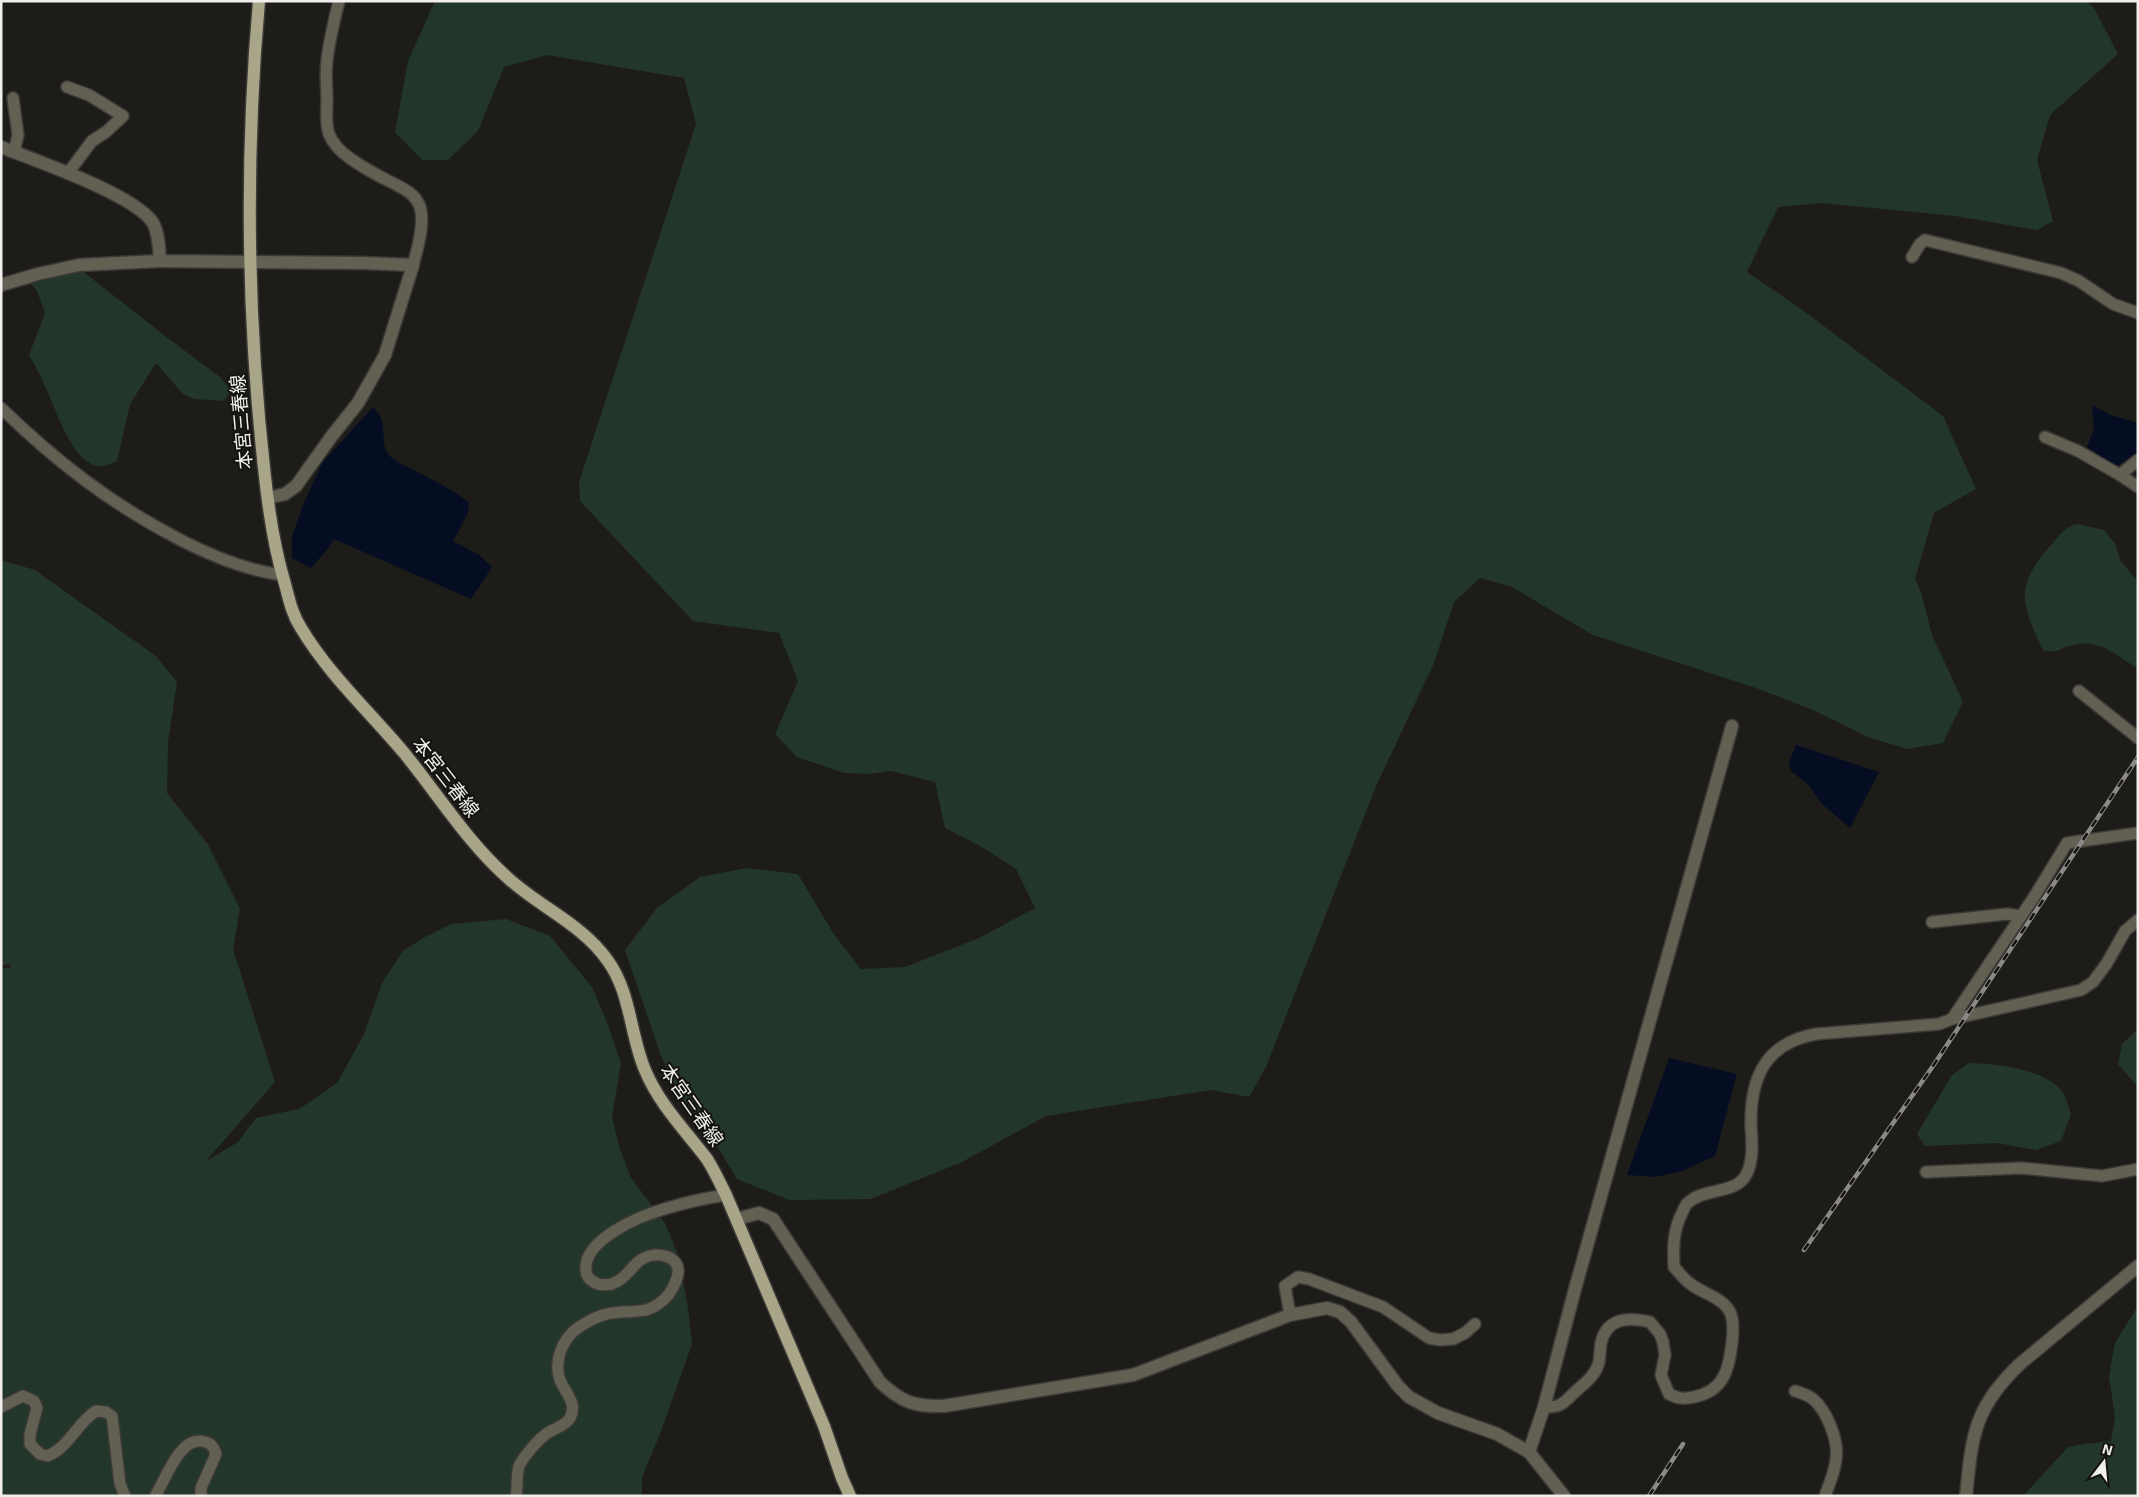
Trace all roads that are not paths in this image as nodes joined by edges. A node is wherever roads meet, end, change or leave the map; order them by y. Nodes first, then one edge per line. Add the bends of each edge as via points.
1 (259, 1) edge
2 (339, 1) edge
3 (67, 87) dead end
4 (14, 98) dead end
5 (1, 147) edge
6 (14, 152) junction
7 (68, 173) junction
8 (1912, 258) dead end
9 (160, 261) junction
10 (251, 262) junction
11 (413, 265) junction
12 (1, 285) edge
13 (2138, 313) edge
14 (1, 408) edge
15 (2045, 437) dead end
16 (2138, 460) edge
17 (2120, 474) junction
18 (2138, 487) edge
19 (268, 498) junction
20 (282, 575) junction
21 (2080, 691) dead end
22 (1732, 726) dead end
23 (2138, 738) edge
24 (2138, 833) edge
25 (2020, 916) junction
26 (2138, 920) edge
27 (1932, 922) dead end
28 (1952, 1019) junction
29 (2138, 1169) edge
30 (1926, 1172) dead end
31 (726, 1195) junction
32 (737, 1219) junction
33 (2138, 1266) edge
34 (1290, 1315) junction
35 (1475, 1324) dead end
36 (1796, 1391) dead end
37 (1, 1407) edge
38 (1544, 1407) junction
39 (1529, 1452) junction
40 (125, 1496) edge
41 (155, 1496) edge
42 (201, 1496) edge
43 (516, 1496) edge
44 (850, 1496) edge
45 (1564, 1496) edge
46 (1825, 1496) edge
47 (1966, 1496) edge

1 - 10 main road, 本宮三春線 via 250,156
2 - 11 street via 326,63 329,134 343,154 411,193 419,202 422,226
3 - 7 street via 89,95 123,116 92,141
4 - 6 street via 18,135
5 - 6 street
6 - 7 street
7 - 9 street via 144,212 157,233
8 - 13 street via 1925,240 1972,250 2071,276 2113,304
9 - 10 street
9 - 12 street via 80,265
10 - 11 street
10 - 19 main road, 本宮三春線 via 259,418
11 - 19 street via 385,355 358,403 296,486 285,494
14 - 20 street via 74,474 146,522 221,559
15 - 17 street
16 - 17 street
17 - 18 street
19 - 20 main road, 本宮三春線 via 274,546
20 - 31 main road, 本宮三春線 via 300,628 472,840 510,881 583,934 610,962 624,994 644,1069 657,1093 710,1163
21 - 23 street
22 - 38 street
24 - 25 street via 2068,843
25 - 27 street via 2007,914
25 - 28 street
26 - 28 street via 2125,931 2093,982 2081,990
28 - 38 street via 1939,1024 1799,1037 1784,1044 1764,1063 1755,1084 1751,1162 1747,1174 1732,1188 1688,1202 1674,1232 1674,1267 1688,1282 1719,1301 1731,1313 1731,1349 1726,1370 1717,1387 1708,1394 1681,1399 1669,1394 1661,1375 1665,1355 1660,1334 1650,1322 1628,1318 1605,1332 1599,1362 1585,1384 1563,1405
29 - 30 street via 2102,1176 2021,1168
31 - 32 main road, 本宮三春線
31 - 43 street via 636,1218 593,1248 586,1262 586,1272 594,1283 617,1282 644,1258 662,1255 676,1264 677,1277 668,1294 655,1307 591,1320 562,1345 558,1358 560,1379 571,1399 571,1418 543,1435 519,1466
32 - 34 street via 759,1214 773,1219 880,1382 899,1399 927,1407 1133,1375
32 - 44 main road, 本宮三春線
33 - 47 street via 2021,1363 1988,1399 1977,1426
34 - 35 street via 1285,1286 1298,1277 1383,1307 1428,1338 1453,1339
34 - 39 street via 1327,1308 1340,1312 1409,1396 1438,1414 1497,1434
36 - 46 street via 1817,1403 1833,1434 1837,1457
37 - 40 street via 23,1396 34,1401 37,1408 30,1444 40,1454 48,1456 68,1442 87,1417 96,1411 112,1416 120,1484
38 - 39 street
39 - 45 street
41 - 42 street via 177,1456 195,1440 208,1441 216,1454

